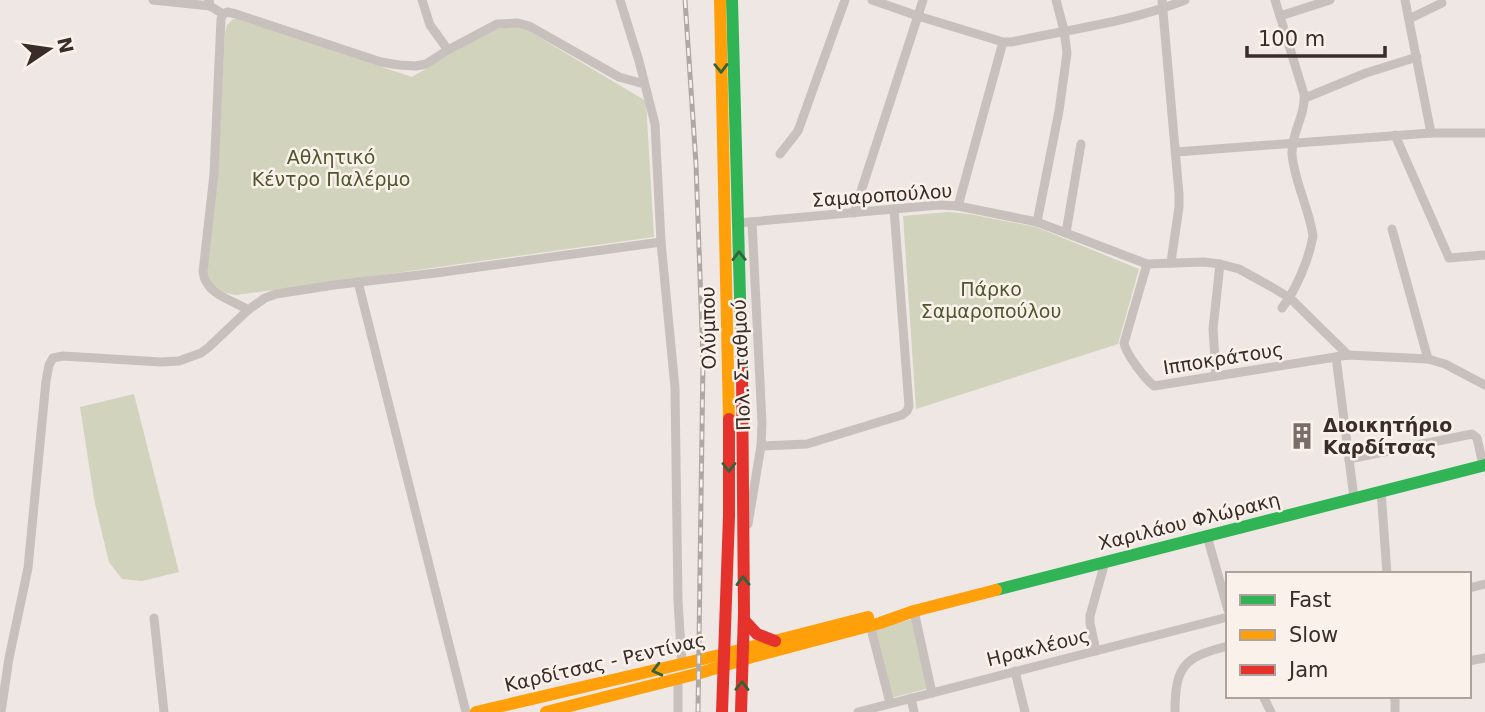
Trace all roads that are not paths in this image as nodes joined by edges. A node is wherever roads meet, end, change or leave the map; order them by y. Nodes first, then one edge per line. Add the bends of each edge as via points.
1 (153, 0) edge
2 (422, 0) edge
3 (620, 0) edge
4 (720, 0) edge
5 (732, 0) edge
6 (845, 0) edge
7 (872, 0) edge
8 (923, 0) edge
9 (1056, 0) edge
10 (1185, 0) edge
11 (1275, 0) edge
12 (1330, 0) edge
13 (1405, 0) edge
14 (209, 3) edge
15 (1442, 3) dead end
16 (1162, 5) edge
17 (223, 14) junction
18 (918, 16) junction
19 (1280, 16) junction
20 (1409, 19) junction
21 (1064, 30) junction
22 (1003, 42) junction
23 (448, 50) junction
24 (1416, 57) junction
25 (644, 85) junction
26 (1305, 98) junction
27 (1431, 133) junction
28 (1485, 133) edge
29 (1395, 135) junction
30 (1293, 143) junction
31 (1081, 144) dead end
32 (1176, 152) junction
33 (780, 154) dead end
34 (958, 206) junction
35 (894, 209) junction
36 (854, 213) junction
37 (752, 222) junction
38 (1037, 222) junction
39 (738, 223) junction
40 (1392, 229) dead end
41 (1066, 233) junction
42 (662, 242) junction
43 (1485, 255) edge
44 (1171, 262) junction
45 (1147, 264) junction
46 (1220, 264) junction
47 (358, 282) junction
48 (1290, 298) junction
49 (1282, 308) dead end
50 (248, 310) junction
51 (1348, 355) junction
52 (1336, 357) junction
53 (1429, 359) junction
54 (1216, 376) junction
55 (1485, 385) edge
56 (761, 446) junction
57 (1349, 459) junction
58 (1484, 465) edge
59 (1381, 491) junction
60 (1354, 498) junction
61 (1208, 536) junction
62 (743, 544) junction
63 (1105, 562) junction
64 (1387, 572) edge
65 (1226, 603) edge
66 (909, 612) junction
67 (154, 618) dead end
68 (1226, 618) edge
69 (744, 620) junction
70 (870, 625) junction
71 (775, 641) junction
72 (1226, 647) edge
73 (1096, 651) junction
74 (742, 655) junction
75 (723, 660) junction
76 (682, 664) junction
77 (1015, 671) junction
78 (678, 678) junction
79 (932, 692) junction
80 (911, 698) junction
81 (890, 703) junction
82 (532, 706) edge
83 (1, 712) edge
84 (164, 712) edge
85 (466, 712) edge
86 (476, 712) edge
87 (546, 712) edge
88 (678, 712) edge
89 (722, 712) edge
90 (741, 712) edge
91 (858, 712) edge
92 (914, 712) edge
93 (1025, 712) edge
94 (1175, 712) edge

1 - 14 street
2 - 23 street via 430,25
3 - 25 street
4 -> 75 main road, Ολύμπου via 729,438
5 - 39 main road, Ολύμπου
6 - 33 street via 798,131
7 - 18 street
8 - 18 street
9 - 21 street
10 - 16 street
11 - 19 street
12 - 19 street
13 - 20 street
14 - 17 street
15 - 20 street
16 - 21 street
16 - 32 street
17 - 23 street via 236,13 398,65 426,64
17 - 50 street via 215,174 203,272 211,290
18 - 22 street
18 - 36 street
19 - 26 street
20 - 24 street
21 - 22 street
21 - 38 street via 1064,76
22 - 34 street
23 - 25 street via 496,24 518,23
24 - 26 street
24 - 27 street
25 - 42 street via 655,124
26 - 30 street
27 - 28 street
27 - 29 street
29 - 30 street
29 - 43 street via 1449,258
30 - 32 street
30 - 48 street via 1292,157 1313,236
31 - 41 street
32 - 44 street via 1179,200
34 - 35 street, Σαμαροπούλου
34 - 38 street, Σαμαροπούλου
35 - 36 street, Σαμαροπούλου
35 - 56 street, Πολ. Σταθμού via 907,411 807,444
36 - 37 street, Σαμαροπούλου
37 - 39 street, Σαμαροπούλου
37 - 56 street, Πολ. Σταθμού
38 - 41 street, Σαμαροπούλου
62 -> 39 main road, Ολύμπου
40 - 53 street
41 - 45 street, Σαμαροπούλου
42 - 47 street
42 - 76 street via 675,388
44 - 45 street, Σαμαροπούλου
44 - 46 street, Σαμαροπούλου
45 - 54 street, Ιπποκράτους via 1125,349 1154,386
46 - 48 street, Σαμαροπούλου via 1245,272
46 - 54 street via 1213,328
47 - 50 street via 276,294
47 - 85 street
48 - 49 street
48 - 51 street, Σαμαροπούλου
50 - 83 street via 209,348 179,361 63,356 51,360 28,568
51 - 52 street, Ιπποκράτους
51 - 53 street
52 - 54 street, Ιπποκράτους
52 - 57 street
53 - 55 street
56 - 62 street
57 - 58 street via 1472,434 1478,438
57 - 60 street
58 - 59 main road, Χαριλάου Φλώρακη
59 - 60 main road, Χαριλάου Φλώρακη
59 - 64 street
60 - 61 main road, Χαριλάου Φλώρακη
61 - 63 main road, Χαριλάου Φλώρακη
61 - 65 street
69 -> 62 main road, Ολύμπου
63 - 66 main road, Χαριλάου Φλώρακη
63 - 73 street via 1090,616
66 - 70 main road, Χαριλάου Φλώρακη
66 - 71 main road, Χαριλάου Φλώρακη via 879,614
66 - 79 street
67 - 84 street
68 - 73 street, Ηρακλέους
69 - 71 main road via 756,635
69 - 74 main road, Ολύμπου
70 - 74 main road, Χαριλάου Φλώρακη
70 - 81 street
71 - 74 main road, Χαριλάου Φλώρακη
72 - 94 street via 1202,653 1186,665 1176,687
73 - 77 street, Ηρακλέους
74 - 75 main road, Καρδίτσας - Ρεντίνας
90 -> 74 main road, Ολύμπου
75 - 76 main road, Καρδίτσας - Ρεντίνας
75 - 78 main road, Καρδίτσας - Ρεντίνας
75 - 89 main road, Ολύμπου
76 -> 82 main road, Καρδίτσας - Ρεντίνας
77 - 79 street, Ηρακλέους
77 - 93 street
78 - 87 main road, Καρδίτσας - Ρεντίνας
78 - 88 street
79 - 80 street, Ηρακλέους
80 - 81 street, Ηρακλέους
80 - 92 street
81 - 91 street, Ηρακλέους
82 - 86 main road, Καρδίτσας - Ρεντίνας

